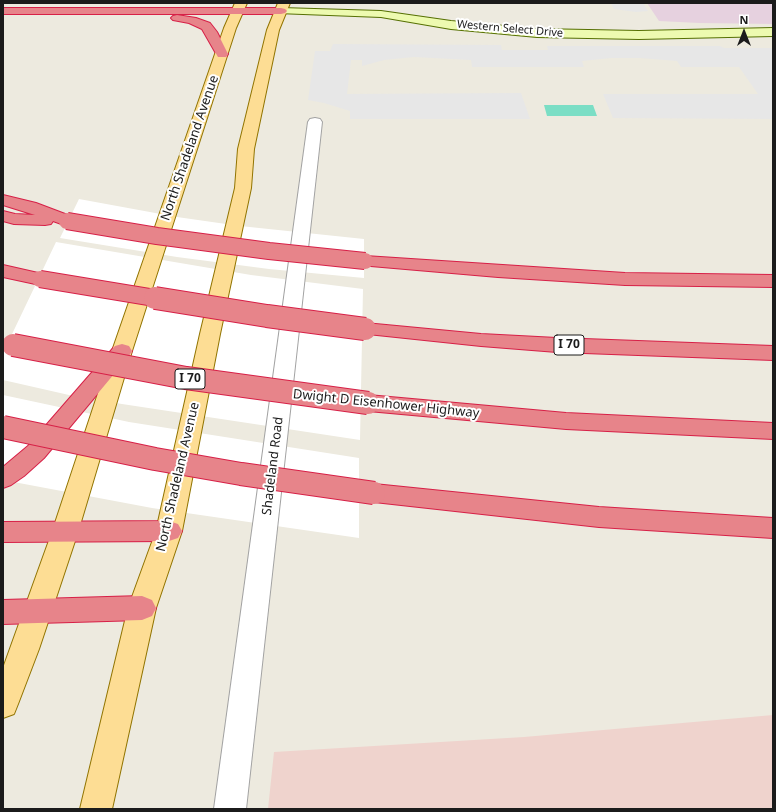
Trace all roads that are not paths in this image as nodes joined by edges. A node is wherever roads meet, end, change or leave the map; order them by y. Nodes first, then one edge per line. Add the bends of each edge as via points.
1 (240, 7) edge
2 (283, 7) edge
3 (3, 11) edge
4 (106, 11) junction
5 (442, 12) dead end
6 (739, 32) junction
7 (773, 32) edge
8 (222, 54) junction
9 (316, 122) dead end
10 (3, 200) edge
11 (3, 216) edge
12 (66, 221) junction
13 (3, 271) edge
14 (773, 281) edge
15 (8, 344) edge
16 (122, 351) junction
17 (773, 353) edge
18 (3, 427) edge
19 (773, 431) edge
20 (3, 479) edge
21 (773, 528) edge
22 (169, 531) junction
23 (3, 532) edge
24 (65, 532) junction
25 (142, 608) junction
26 (37, 611) junction
27 (3, 612) edge
28 (3, 704) edge
29 (96, 809) edge
30 (230, 809) edge

1 - 2 highway
1 - 4 highway
1 - 8 main road, North Shadeland Avenue
2 - 6 street, Western Select Drive via 380,14 537,33 639,35
2 - 22 main road, North Shadeland Avenue via 273,30 246,149 243,188
3 - 4 highway
4 - 8 highway via 175,17 200,23 211,32
5 - 6 street, Western Select Drive via 528,23
6 - 7 street, Western Select Drive
8 - 16 main road, North Shadeland Avenue
9 - 30 street, Shadeland Road
10 - 12 highway
11 - 12 highway via 14,219
12 - 14 highway, bridge via 254,249 365,261 625,279
13 - 17 highway, I 70, bridge via 267,316 365,329 550,344
15 - 19 highway, Dwight D Eisenhower Highway / I 70, bridge via 193,379 368,403 566,421
16 - 20 highway via 36,452
16 - 24 main road, North Shadeland Avenue
18 - 21 highway, bridge via 241,474 374,492 599,517
22 - 24 highway
22 - 25 main road, North Shadeland Avenue
23 - 24 highway
24 - 26 main road, North Shadeland Avenue
25 - 26 highway
25 - 29 main road, North Shadeland Avenue
26 - 27 highway
26 - 28 main road, North Shadeland Avenue

